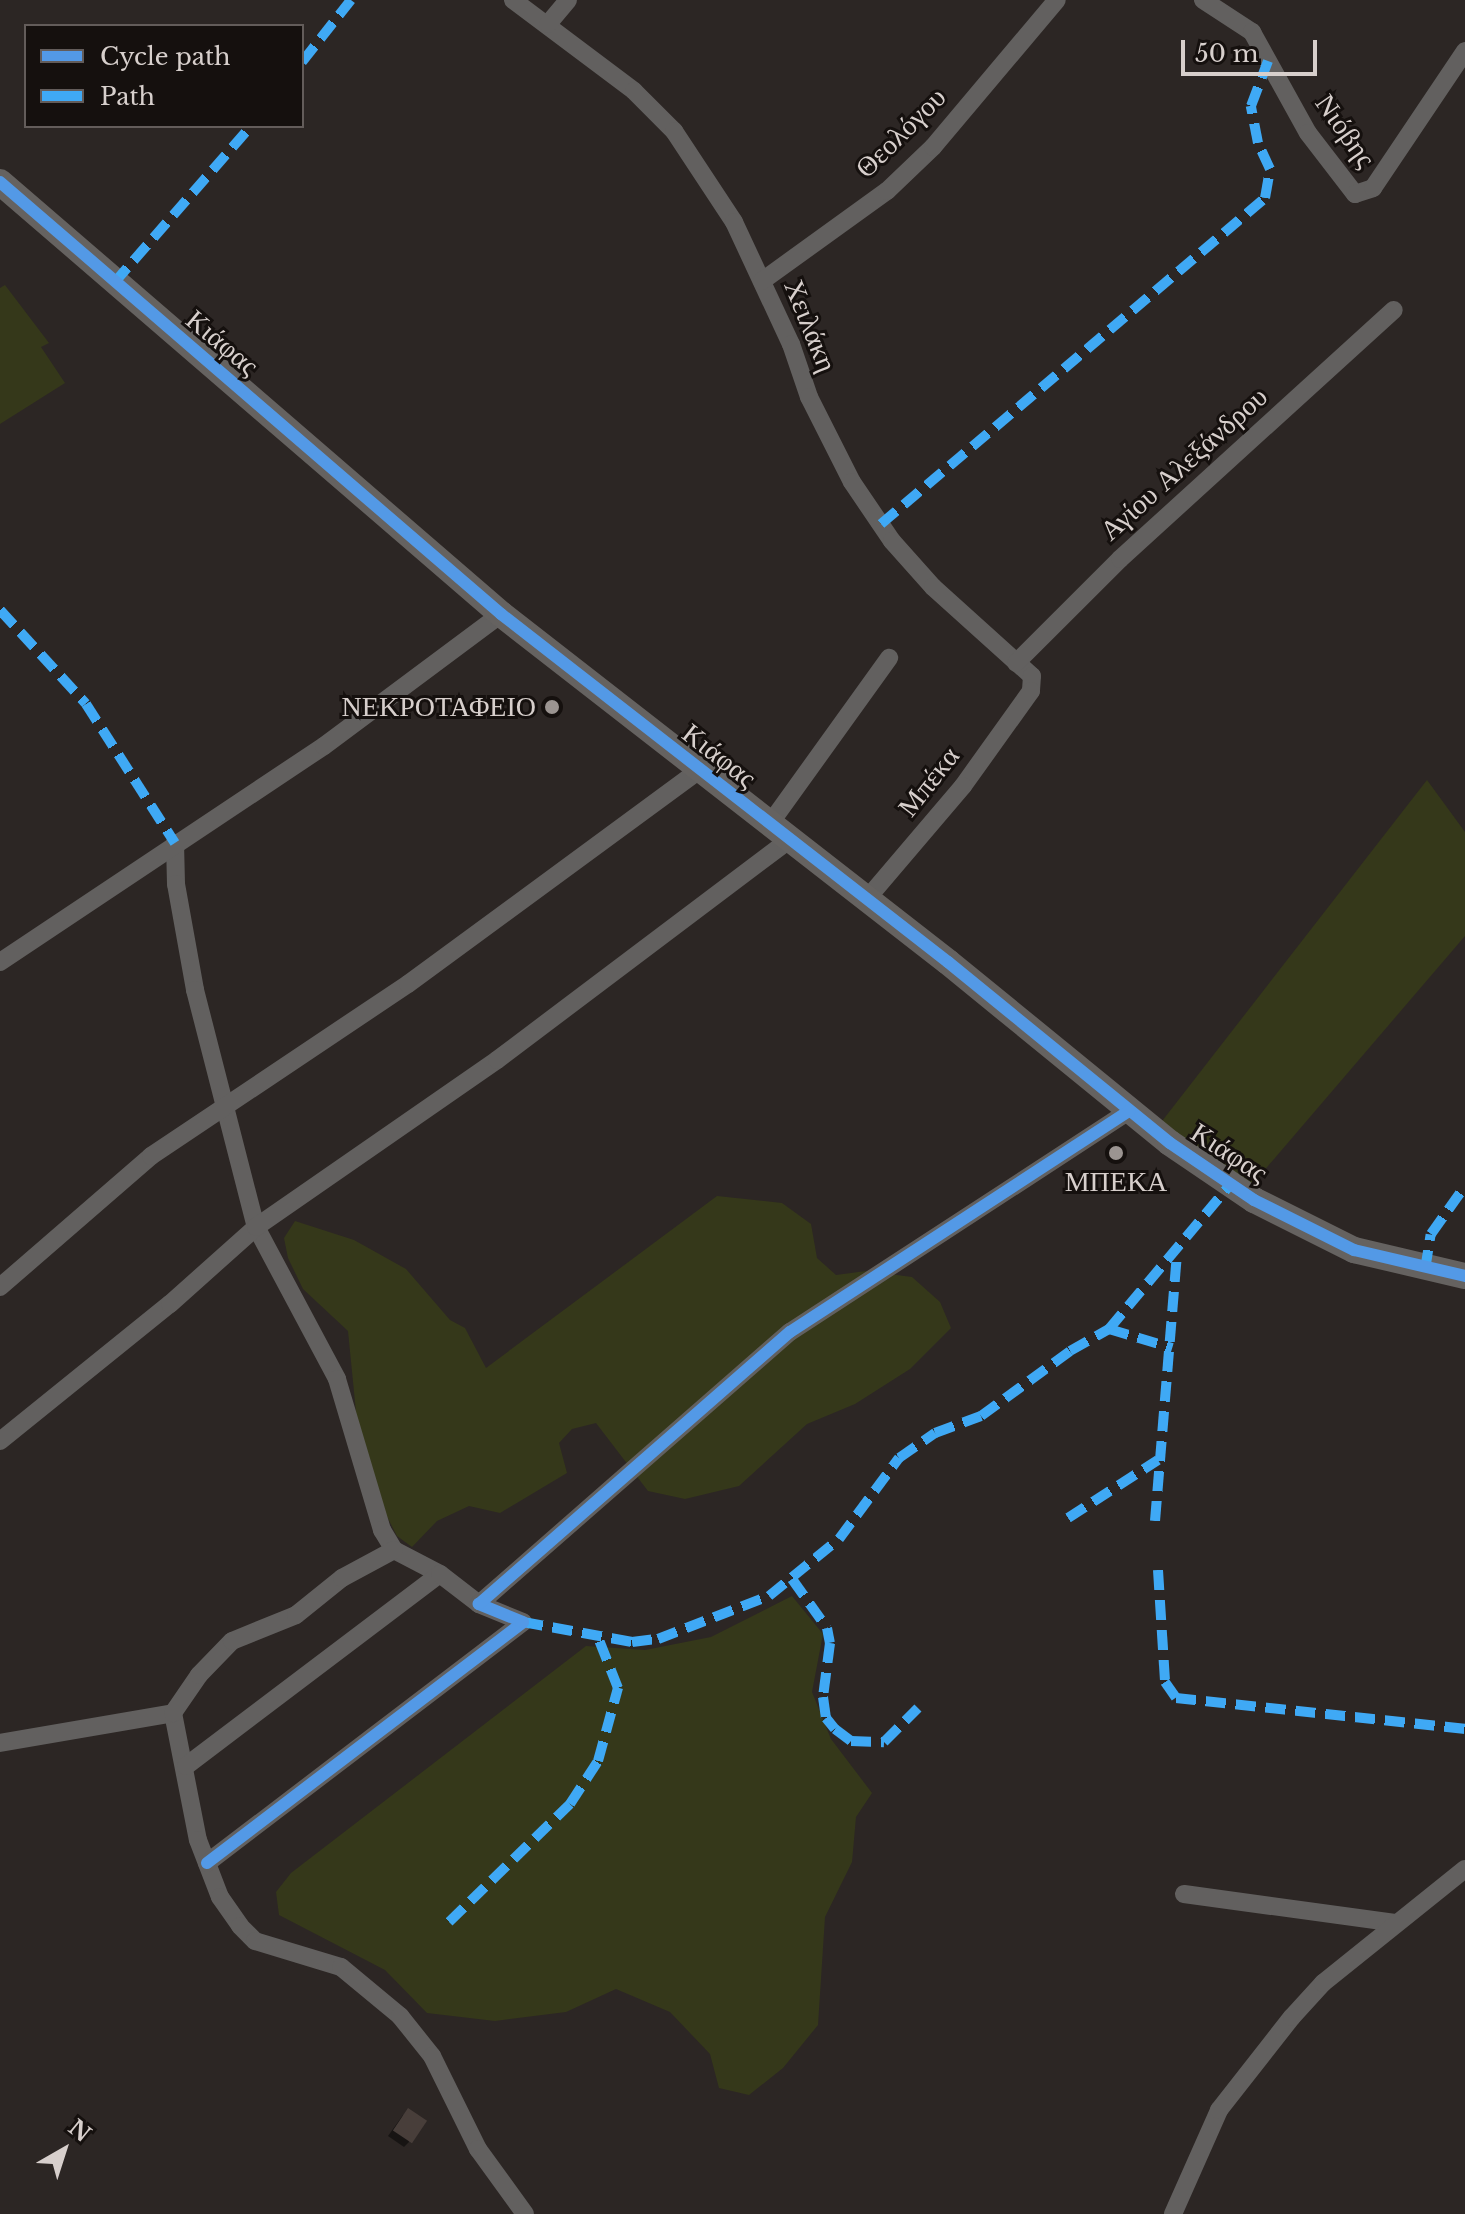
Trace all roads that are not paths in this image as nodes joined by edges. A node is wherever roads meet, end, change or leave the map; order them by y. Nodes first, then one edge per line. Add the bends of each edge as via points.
1 (513, 0) edge
2 (568, 0) edge
3 (1057, 0) edge
4 (1203, 0) edge
5 (548, 24) junction
6 (1465, 51) edge
7 (0, 182) edge
8 (762, 281) junction
9 (1394, 310) dead end
10 (501, 614) junction
11 (889, 658) dead end
12 (1016, 663) junction
13 (1031, 691) joint
14 (698, 771) junction
15 (779, 833) junction
16 (175, 843) junction
17 (865, 901) junction
18 (0, 962) edge
19 (222, 1107) junction
20 (1129, 1111) junction
21 (256, 1227) junction
22 (1465, 1276) edge
23 (0, 1287) edge
24 (0, 1441) edge
25 (394, 1550) junction
26 (440, 1574) junction
27 (479, 1604) junction
28 (173, 1713) junction
29 (0, 1743) edge
30 (186, 1766) junction
31 (207, 1863) junction
32 (1465, 1869) edge
33 (1184, 1894) dead end
34 (1395, 1923) junction
35 (525, 2214) edge
36 (1173, 2214) edge

1 - 5 street, Χειλάκη
2 - 5 street
3 - 8 street, Θεολόγου via 933,147 887,191
4 - 6 street, Νιόβης via 1252,32 1308,133 1355,194 1373,188
5 - 8 street, Χειλάκη via 674,131 706,173
7 - 10 street, Κιάφας
8 - 12 street, Χειλάκη via 809,397 852,482 923,575
9 - 12 street, Αγίου Αλεξάνδρου via 1120,559
10 - 14 street, Κιάφας
10 - 16 street via 324,746
11 - 15 street
12 - 13 street, Χειλάκη via 1032,676
13 - 17 street, Μπέκα via 963,786
14 - 15 street, Κιάφας
14 - 19 street via 408,984
15 - 17 street, Κιάφας
15 - 21 street via 473,1077
16 - 18 street
16 - 19 street via 176,884
17 - 20 street, Κιάφας
19 - 21 street
19 - 23 street via 151,1156
20 - 22 street, Κιάφας via 1217,1177 1310,1230 1387,1261
20 - 27 street via 790,1332
21 - 24 street
21 - 25 street via 337,1379 361,1470
25 - 26 street
25 - 28 street via 342,1578 296,1615 232,1641
26 - 27 street
26 - 30 street
27 - 31 street via 523,1622
28 - 29 street
28 - 30 street
30 - 31 street via 191,1810
31 - 35 street via 220,1897 255,1941 341,1967 400,2016 432,2056 478,2149
32 - 34 street
33 - 34 street
34 - 36 street via 1323,1983 1231,2092

